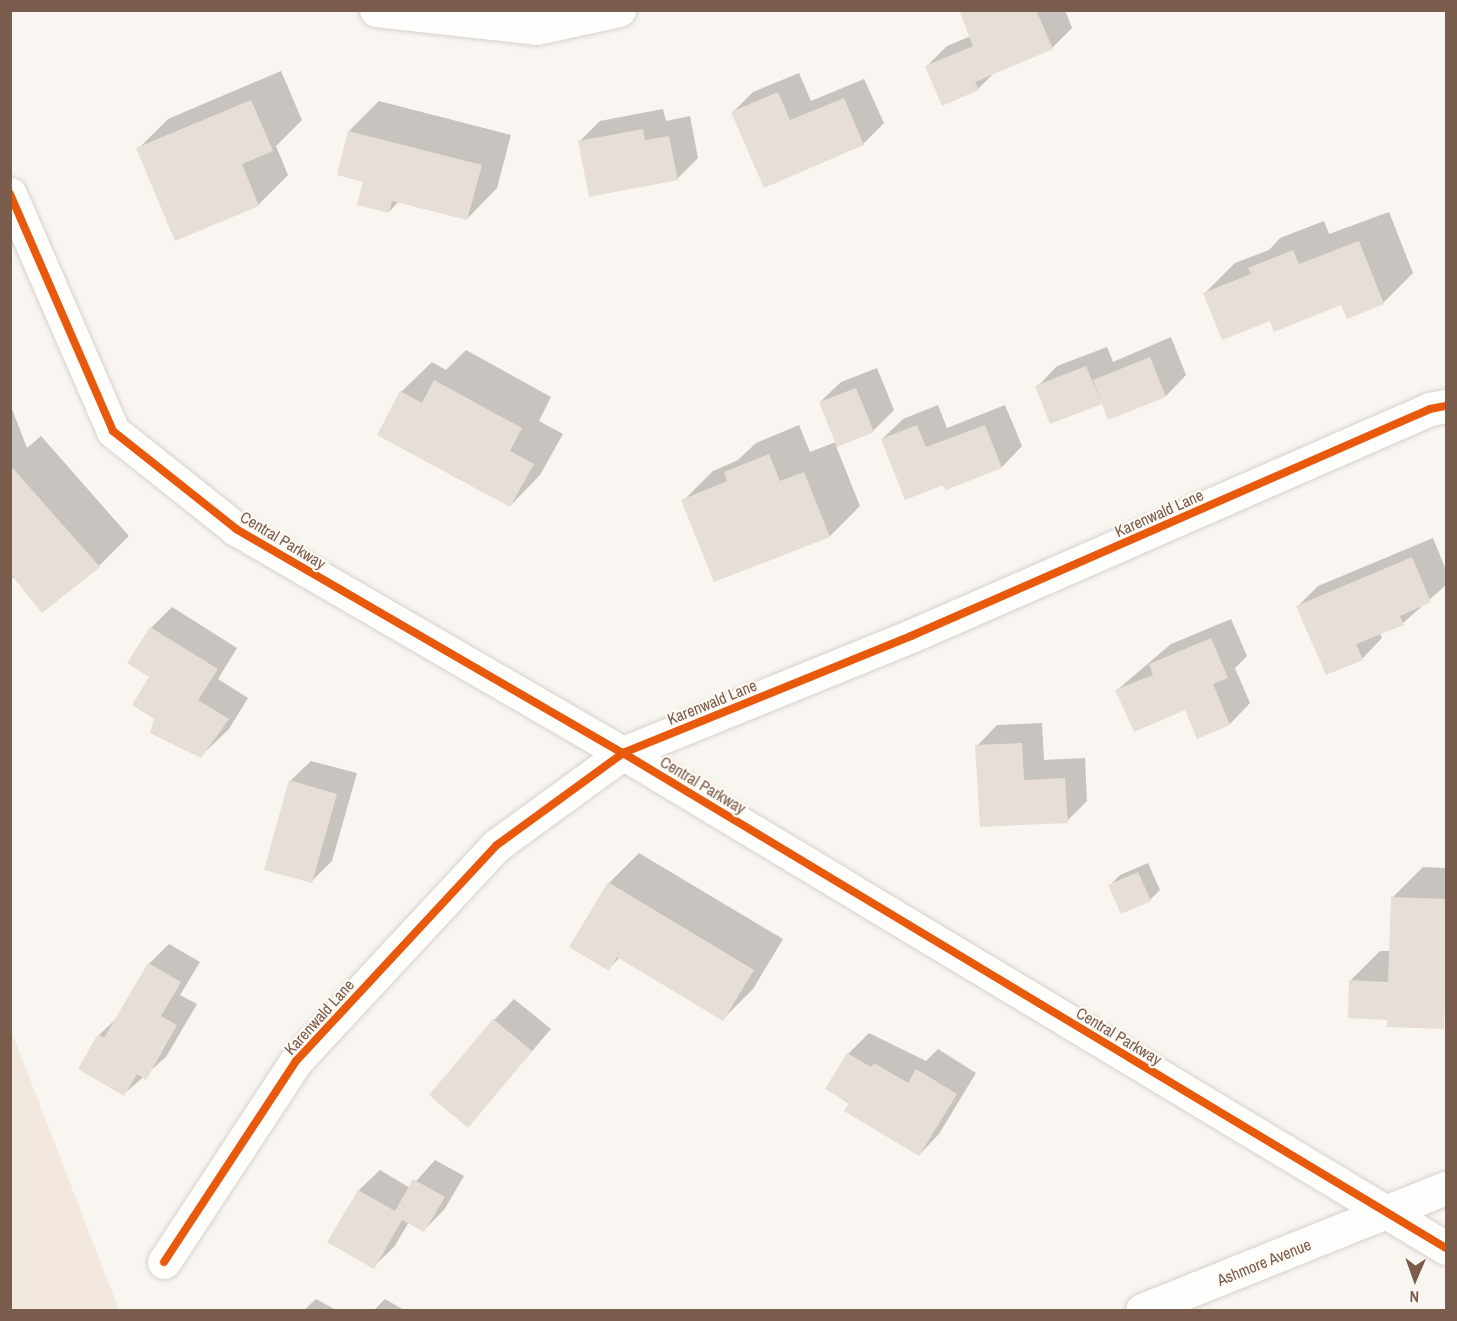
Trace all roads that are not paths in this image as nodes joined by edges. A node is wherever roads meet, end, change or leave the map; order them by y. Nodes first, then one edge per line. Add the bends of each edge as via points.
1 (376, 10) edge
2 (619, 10) edge
3 (10, 194) edge
4 (1446, 406) edge
5 (623, 753) junction
6 (1446, 1188) edge
7 (1386, 1213) junction
8 (1446, 1248) edge
9 (165, 1262) dead end
10 (1142, 1311) edge

1 - 2 street via 536,28
3 - 5 street, Central Parkway via 113,431 236,529
4 - 5 street, Karenwald Lane via 1430,409 912,636
5 - 7 street, Central Parkway
5 - 9 street, Karenwald Lane via 497,845 296,1061
6 - 7 street, Ashmore Avenue
7 - 8 street, Central Parkway
7 - 10 street, Ashmore Avenue

